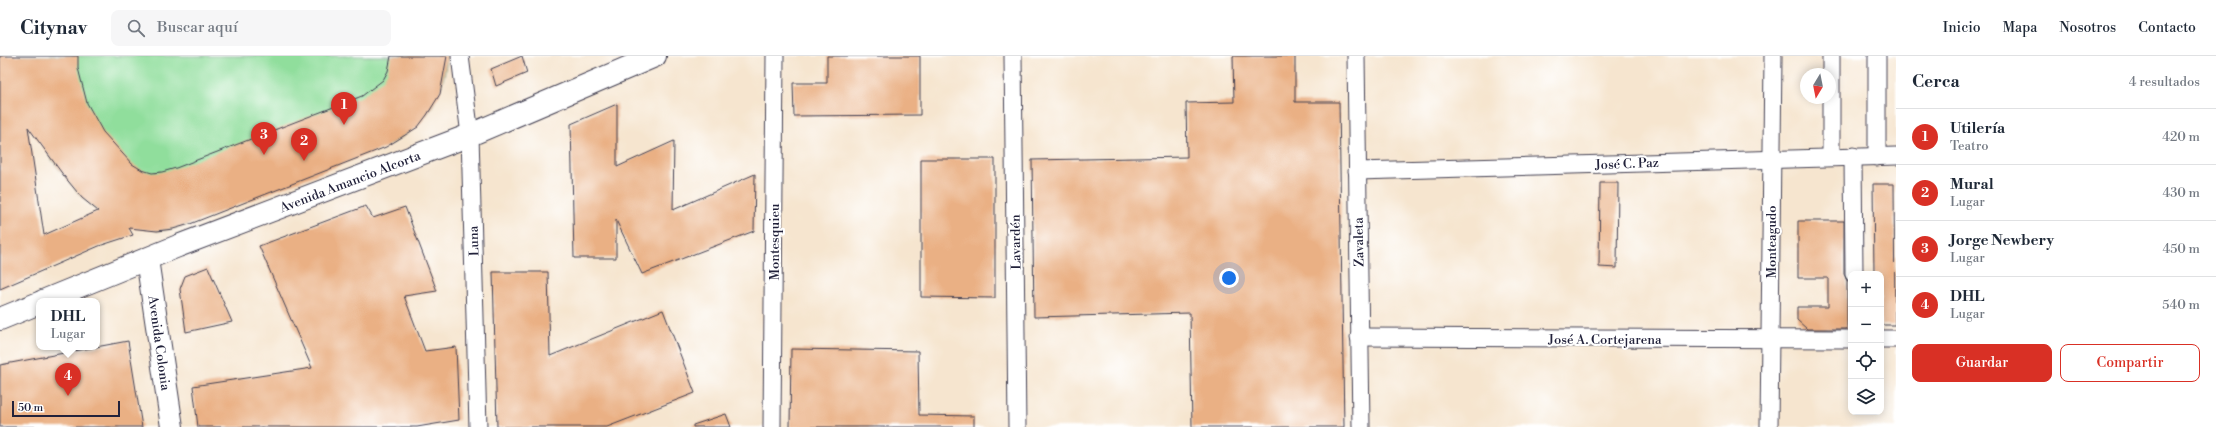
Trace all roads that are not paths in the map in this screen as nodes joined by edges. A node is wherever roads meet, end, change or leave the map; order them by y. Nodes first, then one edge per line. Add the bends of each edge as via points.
1 (460, 56) edge
2 (655, 56) edge
3 (775, 56) edge
4 (1013, 56) edge
5 (1356, 56) edge
6 (1773, 56) edge
7 (1831, 56) edge
8 (1878, 56) edge
9 (470, 135) junction
10 (1853, 156) junction
11 (1896, 156) edge
12 (1831, 157) junction
13 (1877, 157) junction
14 (1771, 158) junction
15 (1357, 171) junction
16 (146, 259) junction
17 (1854, 271) edge
18 (50, 298) edge
19 (36, 304) edge
20 (0, 319) edge
21 (1359, 337) junction
22 (1884, 339) edge
23 (1896, 339) edge
24 (1770, 340) junction
25 (1848, 340) edge
26 (172, 427) edge
27 (478, 427) edge
28 (772, 427) edge
29 (1017, 427) edge
30 (1361, 427) edge
31 (1769, 427) edge

1 - 9 street, Luna
2 - 9 main road, Avenida Amancio Alcorta
3 - 28 street, Montesquieu
4 - 29 street, Lavardén
5 - 15 street, Zavaleta
6 - 14 street, Monteagudo
7 - 12 street
8 - 13 street
9 - 16 main road, Avenida Amancio Alcorta
9 - 27 street, Luna
10 - 12 street, José C. Paz
10 - 13 street, José C. Paz
10 - 17 street
11 - 13 street, José C. Paz
12 - 14 street, José C. Paz
14 - 15 street, José C. Paz
14 - 24 street, Monteagudo
15 - 21 street, Zavaleta
16 - 18 main road, Avenida Amancio Alcorta
16 - 26 main road, Avenida Colonia
19 - 20 main road
21 - 24 street, José A. Cortejarena
21 - 30 street, Zavaleta
22 - 23 street
24 - 25 street, José A. Cortejarena
24 - 31 street, Monteagudo

